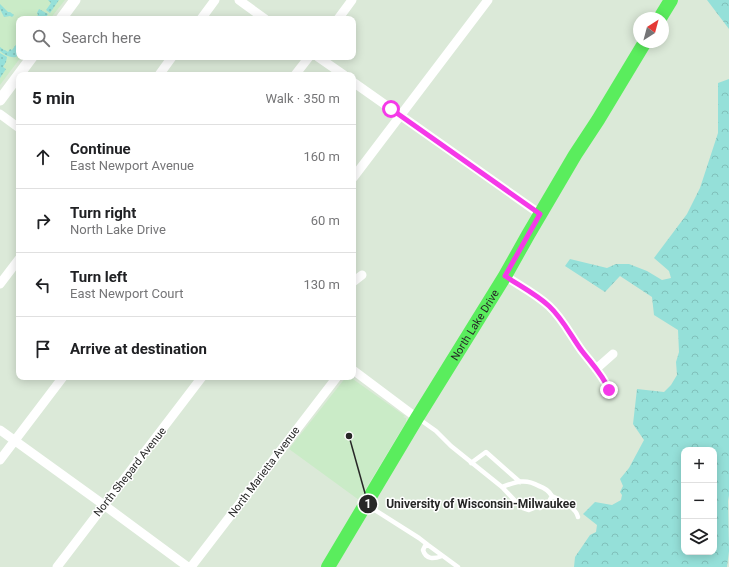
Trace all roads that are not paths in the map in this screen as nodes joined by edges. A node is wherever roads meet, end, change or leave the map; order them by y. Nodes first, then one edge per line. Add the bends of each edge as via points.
1 (75, 0) edge
2 (215, 0) edge
3 (239, 0) edge
4 (352, 0) edge
5 (488, 0) edge
6 (670, 0) edge
7 (663, 12) edge
8 (63, 16) edge
9 (203, 16) edge
10 (261, 16) edge
11 (340, 16) edge
12 (642, 48) edge
13 (30, 60) edge
14 (170, 60) edge
15 (307, 60) edge
16 (322, 60) edge
17 (21, 72) edge
18 (161, 72) edge
19 (297, 72) edge
20 (340, 72) edge
21 (16, 78) edge
22 (356, 84) edge
23 (0, 100) edge
24 (0, 114) edge
25 (400, 115) junction
26 (16, 126) edge
27 (356, 174) edge
28 (540, 214) junction
29 (16, 263) edge
30 (362, 275) dead end
31 (505, 276) junction
32 (356, 280) edge
33 (0, 284) edge
34 (613, 354) dead end
35 (596, 369) junction
36 (356, 372) edge
37 (62, 380) edge
38 (200, 380) edge
39 (335, 380) edge
40 (609, 390) dead end
41 (417, 418) junction
42 (0, 430) edge
43 (15, 441) junction
44 (0, 460) edge
45 (472, 463) junction
46 (520, 482) junction
47 (502, 487) junction
48 (552, 496) junction
49 (366, 504) junction
50 (104, 505) junction
51 (534, 508) dead end
52 (540, 508) dead end
53 (578, 517) dead end
54 (426, 544) junction
55 (442, 556) junction
56 (57, 567) edge
57 (188, 567) edge
58 (192, 567) edge
59 (328, 567) edge
60 (458, 567) edge

1 - 8 street
2 - 9 street
3 - 10 street
4 - 11 street
5 - 25 street
6 - 7 main road
12 - 28 main road, North Lake Drive
13 - 17 street
14 - 18 street
15 - 19 street
16 - 20 street
21 - 23 street
22 - 25 street
24 - 26 street
25 - 27 street
25 - 28 street
28 - 31 main road, North Lake Drive
29 - 33 street
30 - 32 street
31 - 35 street via 549,307
31 - 41 main road, North Lake Drive
34 - 35 street
35 - 40 street
36 - 41 street
37 - 43 street
38 - 50 street, North Shepard Avenue
39 - 58 street, North Marietta Avenue
41 - 45 lane
41 - 49 main road, North Lake Drive
42 - 43 street
43 - 44 street
43 - 50 street
45 - 46 lane via 486,452
45 - 47 lane
46 - 47 lane
46 - 48 lane via 533,482
47 - 51 lane via 523,508
48 - 52 lane via 548,503
48 - 53 lane via 572,508
49 - 54 lane
49 - 59 main road, North Lake Drive
50 - 56 street, North Shepard Avenue
50 - 57 street
54 - 55 lane
54 - 55 lane via 423,550 427,556
55 - 60 lane

